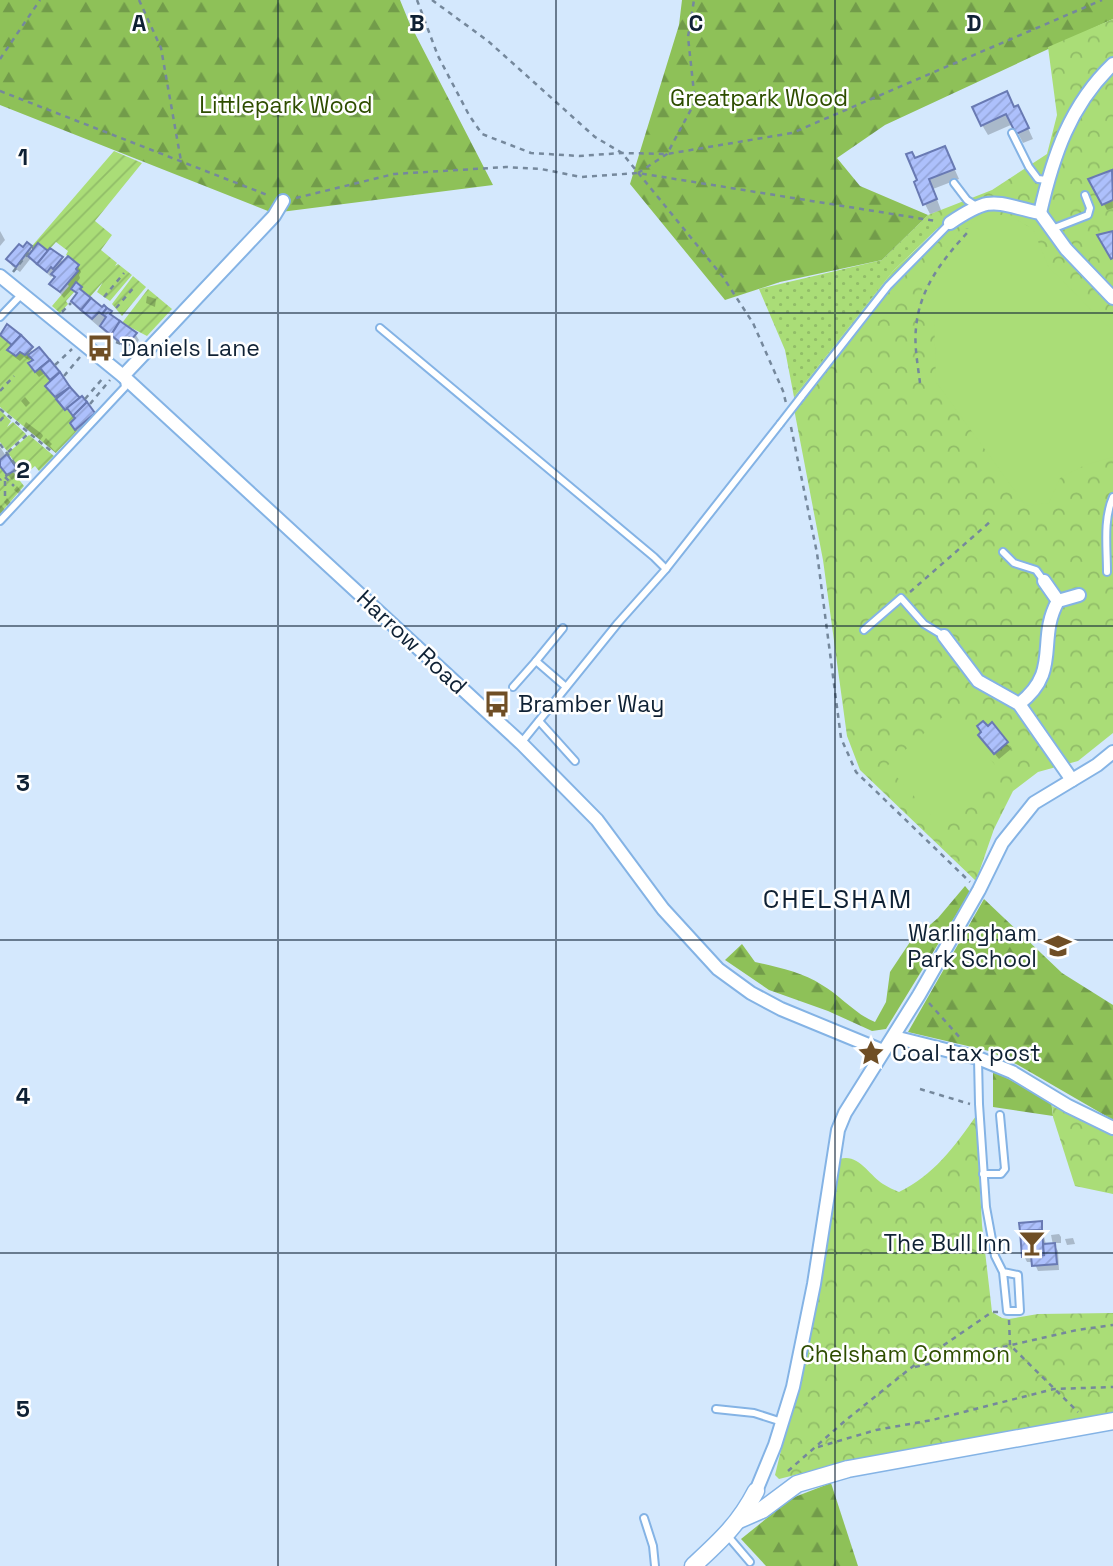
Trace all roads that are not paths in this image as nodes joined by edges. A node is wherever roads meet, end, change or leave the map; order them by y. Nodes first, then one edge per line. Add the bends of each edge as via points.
1 (1113, 64) edge
2 (1012, 133) dead end
3 (1047, 180) junction
4 (954, 183) dead end
5 (1085, 195) dead end
6 (284, 201) road end
7 (976, 206) junction
8 (1040, 212) junction
9 (955, 220) joint
10 (1052, 229) junction
11 (6, 275) edge
12 (22, 294) junction
13 (1113, 298) edge
14 (0, 317) edge
15 (380, 328) dead end
16 (118, 377) junction
17 (1113, 497) edge
18 (0, 521) edge
19 (1003, 552) dead end
20 (666, 569) junction
21 (1107, 572) dead end
22 (1044, 581) joint
23 (1079, 595) dead end
24 (1058, 601) junction
25 (563, 628) dead end
26 (864, 630) dead end
27 (944, 636) joint
28 (536, 661) junction
29 (513, 687) dead end
30 (566, 687) junction
31 (1018, 704) junction
32 (539, 721) junction
33 (522, 743) junction
34 (1113, 752) edge
35 (575, 761) dead end
36 (1072, 780) junction
37 (894, 1037) junction
38 (883, 1051) junction
39 (978, 1058) junction
40 (1000, 1115) dead end
41 (1113, 1128) edge
42 (983, 1174) junction
43 (1003, 1272) junction
44 (716, 1409) dead end
45 (1113, 1421) edge
46 (782, 1422) junction
47 (756, 1491) joint
48 (644, 1518) dead end
49 (739, 1520) junction
50 (727, 1535) junction
51 (750, 1562) dead end
52 (655, 1566) edge
53 (693, 1566) edge

1 - 3 street via 1076,108
2 - 3 lane via 1029,167 1038,178
3 - 8 street
4 - 7 lane
5 - 10 lane via 1090,208 1087,215
6 - 16 street
7 - 8 street via 997,203
7 - 9 street
8 - 10 street
9 - 20 lane, bridge via 888,286
10 - 13 street
11 - 12 street, Harrow Road
12 - 14 lane
12 - 16 street, Harrow Road
15 - 20 lane
16 - 18 lane via 125,387
16 - 33 street, Harrow Road
17 - 21 lane via 1107,517
19 - 22 lane via 1014,563 1036,570
20 - 30 lane
22 - 24 street
23 - 24 street
24 - 31 street via 1048,628 1044,674 1032,694
25 - 28 lane
26 - 27 lane via 901,598 924,624
27 - 31 street via 978,681
28 - 29 lane
28 - 30 lane
30 - 32 lane
31 - 36 street
32 - 33 lane
32 - 35 lane
33 - 38 street, Harrow Road via 597,820 663,909 718,969 781,1009
34 - 36 street
36 - 37 street via 1034,803 1002,843 922,996
37 - 38 street
37 - 39 street
38 - 46 street via 838,1130 814,1284
39 - 41 street
39 - 42 lane
40 - 42 lane via 1005,1169 1001,1174
42 - 43 lane via 995,1256
43 - 43 lane via 1008,1315 1021,1310 1018,1275
44 - 46 lane
45 - 49 street via 848,1469 797,1484 762,1510
46 - 47 street
47 - 49 street
48 - 52 lane
49 - 50 street
50 - 51 lane
50 - 53 street

